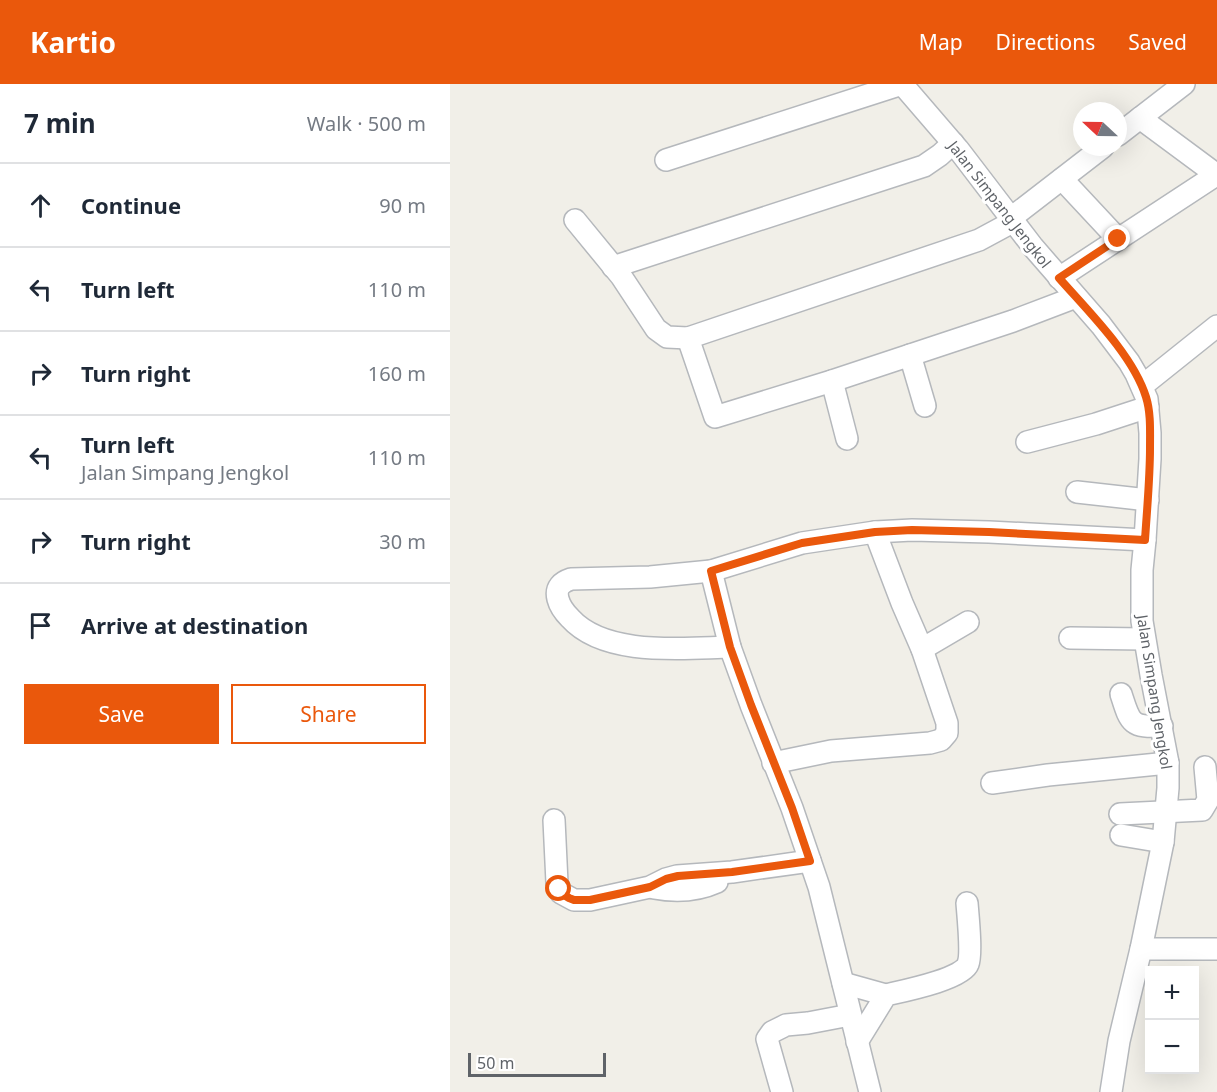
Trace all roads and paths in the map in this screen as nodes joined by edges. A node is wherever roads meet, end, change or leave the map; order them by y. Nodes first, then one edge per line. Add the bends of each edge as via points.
1 (902, 84) edge
2 (1184, 84) edge
3 (1140, 118) junction
4 (1127, 128) edge
5 (953, 143) junction
6 (1091, 156) edge
7 (666, 160) dead end
8 (1217, 175) edge
9 (1062, 179) junction
10 (1011, 218) junction
11 (575, 220) dead end
12 (1118, 239) junction
13 (613, 267) junction
14 (1059, 278) junction
15 (1076, 297) junction
16 (1217, 326) edge
17 (688, 338) junction
18 (910, 355) junction
19 (832, 381) junction
20 (1142, 386) junction
21 (925, 406) dead end
22 (1148, 407) junction
23 (848, 439) dead end
24 (1027, 442) dead end
25 (1077, 492) dead end
26 (1148, 500) junction
27 (875, 532) junction
28 (1145, 540) junction
29 (711, 571) junction
30 (968, 622) dead end
31 (1070, 638) dead end
32 (1144, 639) junction
33 (730, 647) junction
34 (922, 649) junction
35 (1121, 694) dead end
36 (1161, 726) junction
37 (774, 763) junction
38 (1168, 763) junction
39 (1205, 767) dead end
40 (992, 783) dead end
41 (1167, 812) junction
42 (1120, 814) dead end
43 (554, 820) dead end
44 (1121, 836) dead end
45 (1163, 842) junction
46 (810, 861) junction
47 (967, 903) dead end
48 (1141, 949) junction
49 (1217, 949) edge
50 (843, 983) junction
51 (886, 995) junction
52 (850, 1015) junction
53 (857, 1042) junction
54 (783, 1092) edge
55 (870, 1092) edge
56 (1111, 1092) edge

1 - 5 street, Jalan Simpang Jengkol
1 - 7 street
2 - 3 street
3 - 4 street
3 - 8 street
5 - 10 street, Jalan Simpang Jengkol
5 - 13 street via 924,166
6 - 9 street
8 - 12 street
9 - 10 street
9 - 12 street
10 - 14 street, Jalan Simpang Jengkol
10 - 17 street via 1005,226 979,240
11 - 13 street
12 - 14 street
13 - 17 street via 656,329 667,337
14 - 15 street, Jalan Simpang Jengkol
15 - 18 street
15 - 20 street, Jalan Simpang Jengkol via 1122,353
16 - 20 street
17 - 19 street via 714,417
18 - 19 street
18 - 21 street
19 - 23 street
20 - 22 street, Jalan Simpang Jengkol
22 - 24 street
22 - 26 street, Jalan Simpang Jengkol
25 - 26 street
26 - 28 street, Jalan Simpang Jengkol
27 - 28 street via 989,532
27 - 29 street via 802,543
27 - 34 street
28 - 32 street, Jalan Simpang Jengkol
29 - 33 street
29 - 33 street via 571,579 559,586 558,598 573,622 602,639 647,647
30 - 34 street
31 - 32 street
32 - 36 street, Jalan Simpang Jengkol
33 - 37 street
34 - 37 street via 947,723 944,739 918,745 831,751
35 - 36 street via 1132,721 1140,726
36 - 38 street, Jalan Simpang Jengkol
37 - 46 street
38 - 40 street
38 - 41 street, Jalan Simpang Jengkol
39 - 41 street via 1208,800 1202,810
41 - 42 street
41 - 45 street, Jalan Simpang Jengkol
43 - 46 street via 557,883 561,893 574,900 650,887 678,876
44 - 45 street
45 - 48 street, Jalan Simpang Jengkol
46 - 50 street
47 - 51 street via 968,966 956,976
48 - 49 street
48 - 56 street, Jalan Simpang Jengkol
50 - 51 street
50 - 52 street
51 - 53 street
52 - 53 street
52 - 54 street via 786,1025 772,1032 767,1039
53 - 55 street

